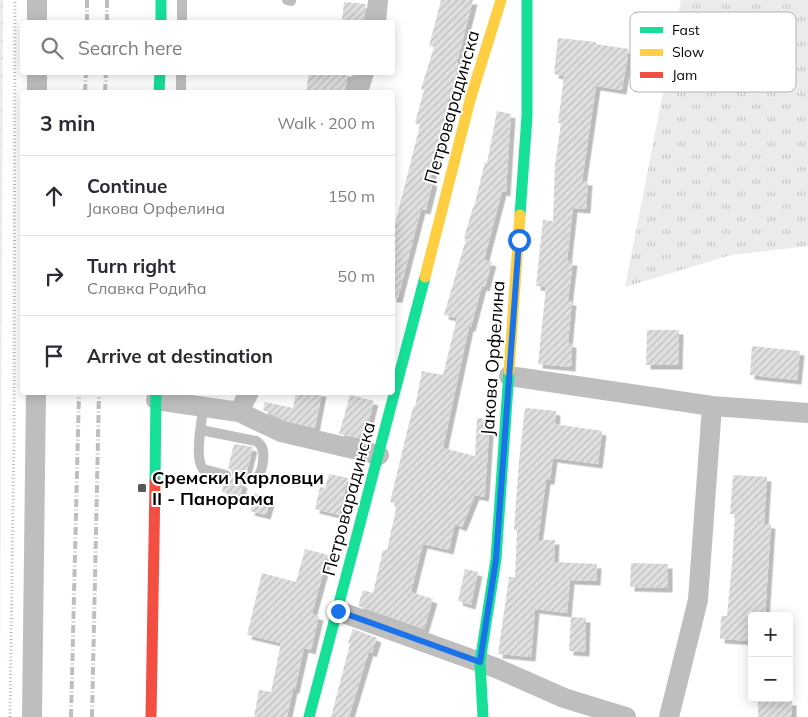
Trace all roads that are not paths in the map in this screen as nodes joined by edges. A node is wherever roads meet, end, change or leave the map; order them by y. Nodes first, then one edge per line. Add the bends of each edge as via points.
1 (37, 0) edge
2 (161, 0) edge
3 (182, 0) edge
4 (287, 0) edge
5 (378, 0) edge
6 (501, 0) edge
7 (528, 0) edge
8 (291, 1) edge
9 (37, 20) edge
10 (161, 20) edge
11 (182, 20) edge
12 (376, 20) edge
13 (37, 75) edge
14 (160, 75) edge
15 (181, 75) edge
16 (363, 75) edge
17 (37, 90) edge
18 (159, 90) edge
19 (181, 90) edge
20 (359, 90) edge
21 (509, 376) junction
22 (395, 393) edge
23 (36, 395) edge
24 (248, 395) edge
25 (394, 395) edge
26 (156, 396) edge
27 (712, 406) junction
28 (203, 407) junction
29 (239, 412) junction
30 (808, 413) edge
31 (201, 430) junction
32 (379, 455) junction
33 (226, 475) dead end
34 (245, 478) dead end
35 (338, 611) junction
36 (480, 662) junction
37 (32, 717) edge
38 (151, 717) edge
39 (309, 717) edge
40 (483, 717) edge
41 (626, 717) edge
42 (669, 717) edge

1 - 9 street
2 - 10 street
3 - 11 lane
4 - 8 lane
5 - 12 street
6 - 22 street, Петроварадинска via 470,100
7 - 21 street, Јакова Орфелина via 527,116
13 - 17 street
14 - 18 street
15 - 19 lane
16 - 20 street
21 - 27 street
21 - 36 street, Јакова Орфелина via 496,559
23 - 37 street
24 - 29 street
25 - 32 street, Петроварадинска
26 - 28 street
26 - 38 street
27 - 30 street
27 - 42 street via 698,600
28 - 29 street
28 - 31 lane
29 - 32 street via 281,432
31 - 33 lane via 200,464 203,469
31 - 34 lane via 256,441 261,445 261,471 253,479
32 - 35 street, Петроварадинска
35 - 36 street
35 - 39 street, Петроварадинска
36 - 40 street, Јакова Орфелина
36 - 41 street via 564,698

